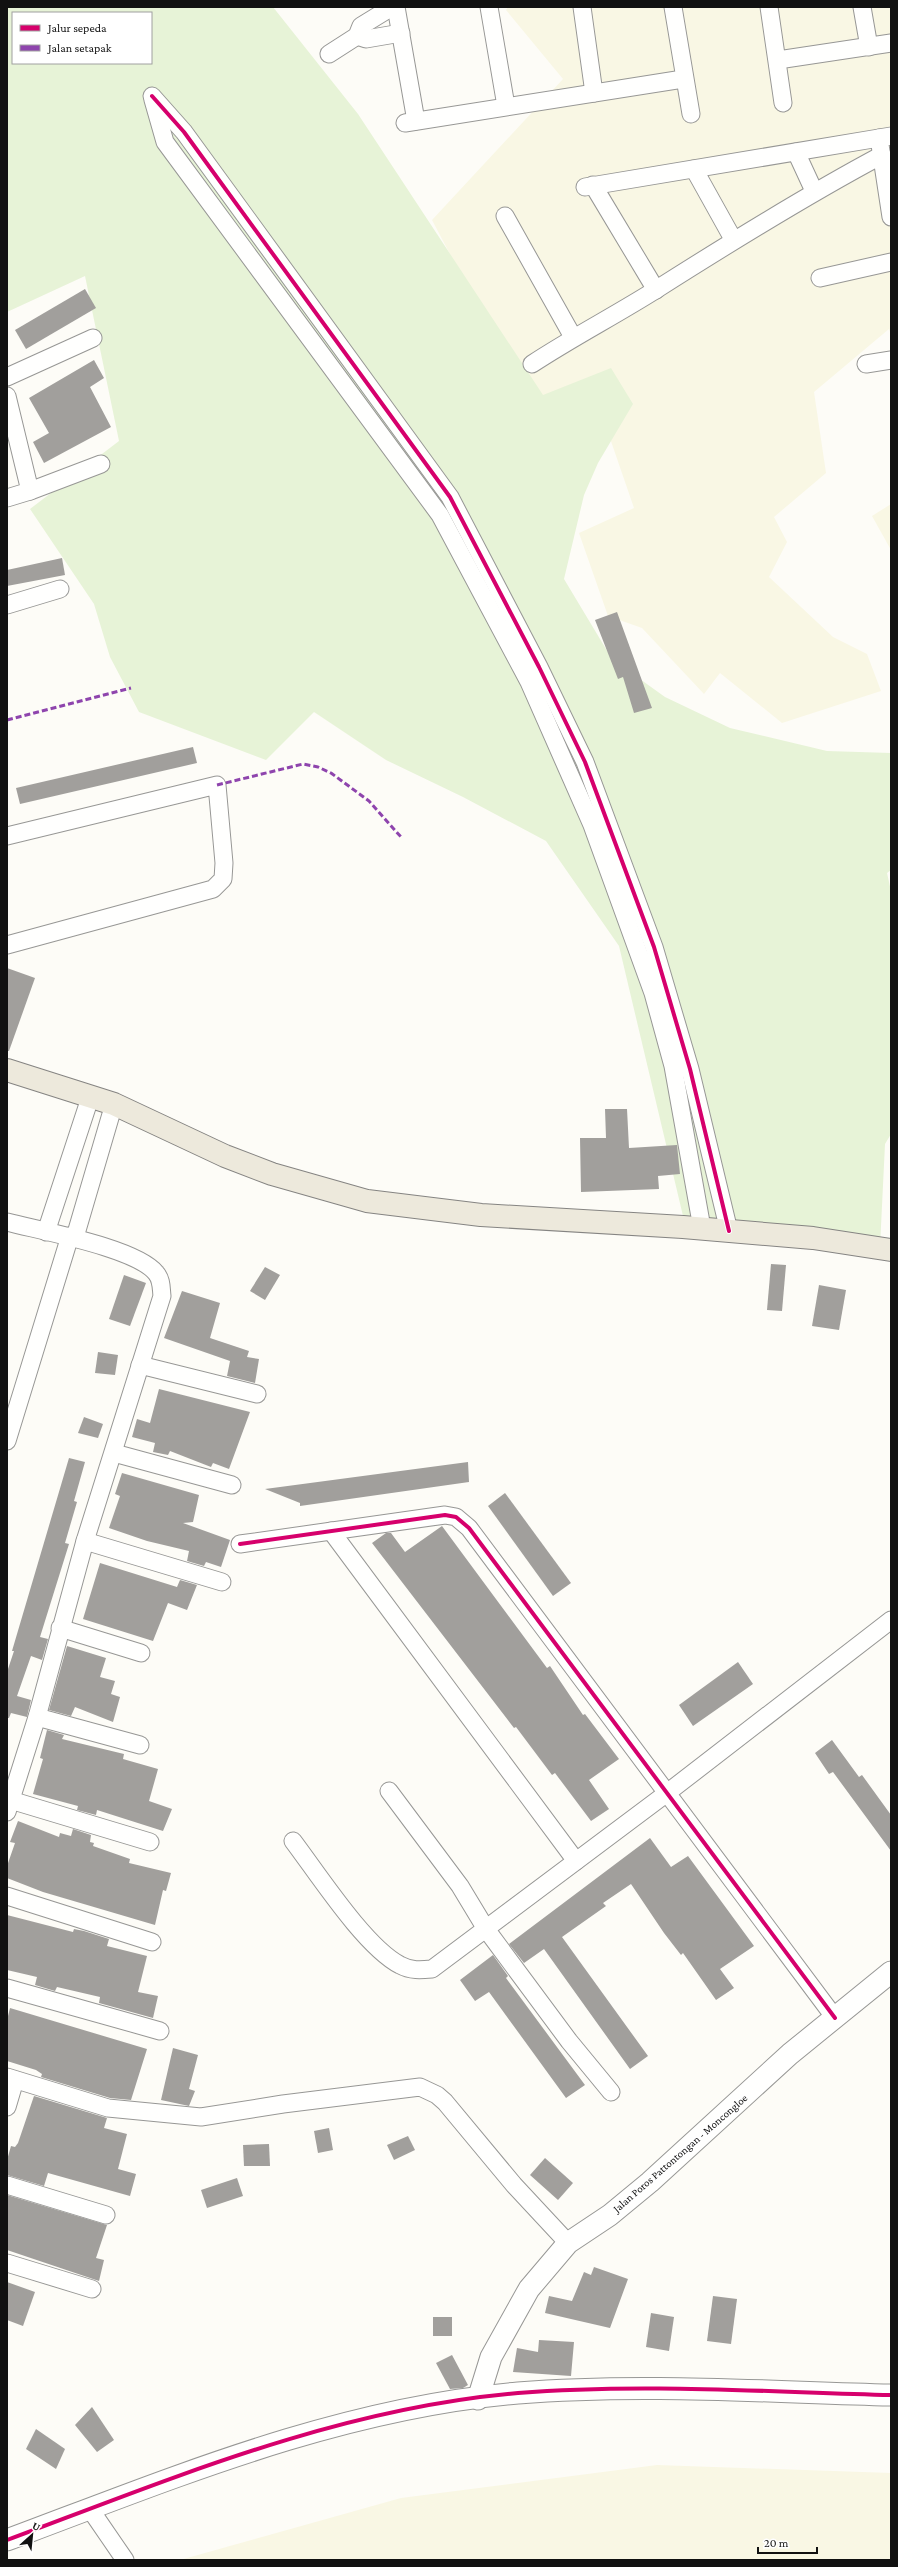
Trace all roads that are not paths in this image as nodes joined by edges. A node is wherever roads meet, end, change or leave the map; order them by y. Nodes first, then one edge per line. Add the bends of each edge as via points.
1 (392, 7) edge
2 (396, 7) edge
3 (489, 7) edge
4 (582, 7) edge
5 (673, 7) edge
6 (769, 7) edge
7 (862, 7) edge
8 (401, 33) junction
9 (357, 36) junction
10 (891, 43) edge
11 (869, 47) junction
12 (329, 54) dead end
13 (778, 60) junction
14 (683, 79) junction
15 (594, 93) junction
16 (783, 103) dead end
17 (506, 106) junction
18 (691, 114) dead end
19 (885, 137) edge
20 (796, 152) junction
21 (882, 155) junction
22 (694, 169) junction
23 (814, 191) junction
24 (505, 216) dead end
25 (891, 217) edge
26 (733, 239) junction
27 (891, 262) edge
28 (820, 278) dead end
29 (656, 290) junction
30 (573, 337) junction
31 (93, 338) dead end
32 (891, 360) edge
33 (532, 364) dead end
34 (866, 364) dead end
35 (7, 378) edge
36 (7, 396) edge
37 (101, 464) dead end
38 (30, 491) junction
39 (7, 498) edge
40 (60, 589) dead end
41 (7, 605) edge
42 (8, 833) edge
43 (7, 945) edge
44 (7, 1070) edge
45 (91, 1095) junction
46 (114, 1104) junction
47 (7, 1222) edge
48 (702, 1228) junction
49 (729, 1231) junction
50 (46, 1232) junction
51 (72, 1237) junction
52 (891, 1250) edge
53 (140, 1365) junction
54 (257, 1394) dead end
55 (7, 1441) edge
56 (114, 1452) junction
57 (232, 1485) dead end
58 (331, 1531) junction
59 (85, 1541) junction
60 (240, 1544) dead end
61 (222, 1582) dead end
62 (891, 1620) edge
63 (60, 1628) junction
64 (141, 1654) dead end
65 (37, 1717) junction
66 (140, 1746) dead end
67 (388, 1791) dead end
68 (667, 1793) junction
69 (8, 1804) edge
70 (293, 1841) dead end
71 (150, 1842) dead end
72 (576, 1861) junction
73 (7, 1896) edge
74 (486, 1929) junction
75 (152, 1942) dead end
76 (891, 1972) edge
77 (7, 1988) edge
78 (835, 2018) junction
79 (160, 2031) dead end
80 (11, 2078) edge
81 (611, 2092) dead end
82 (7, 2107) edge
83 (7, 2185) edge
84 (106, 2215) dead end
85 (568, 2243) junction
86 (7, 2263) edge
87 (92, 2289) dead end
88 (891, 2395) edge
89 (478, 2399) junction
90 (90, 2509) junction
91 (7, 2540) edge
92 (125, 2560) edge

1 - 9 street via 361,26
2 - 8 street
3 - 17 street
4 - 15 street
5 - 14 street
6 - 13 street
7 - 11 street
8 - 9 street via 366,39
8 - 17 street via 411,122
9 - 12 street
10 - 11 street
11 - 13 street
13 - 16 street
14 - 15 street
14 - 18 street
15 - 17 street
19 - 20 street
19 - 21 street
20 - 22 street
20 - 23 street
21 - 23 street
21 - 25 street
22 - 26 street
22 - 29 street via 589,186
23 - 26 street
24 - 30 street
26 - 29 street
27 - 28 street
29 - 30 street
30 - 33 street
31 - 35 street
32 - 34 street
36 - 38 street
37 - 38 street
38 - 39 street
40 - 41 street
42 - 43 street via 217,785 224,863 223,879 213,889
44 - 45 main road
45 - 46 main road
45 - 50 street
46 - 48 main road via 225,1156 272,1174 367,1201 481,1215
46 - 51 street
47 - 50 street
48 - 49 main road
48 - 49 street via 673,1066 653,993 592,825 529,682 440,515 165,142 152,96 184,132 450,497 539,667 585,762 654,947 690,1069
49 - 52 main road via 813,1238
50 - 51 street
51 - 53 street via 145,1263 160,1280 162,1296
51 - 55 street
53 - 54 street
53 - 56 street
56 - 57 street
56 - 59 street
58 - 60 street
58 - 68 street via 445,1515 456,1517 465,1524
58 - 72 street
59 - 61 street
59 - 63 street
62 - 68 street
63 - 64 street
63 - 65 street
65 - 66 street
65 - 69 street
67 - 74 street via 460,1886
68 - 72 street
68 - 78 street
69 - 71 street
70 - 74 street via 368,1940 399,1965 416,1971 432,1969
72 - 74 street
73 - 75 street
74 - 81 street via 569,2041
76 - 78 street, Jalan Poros Pattontongan - Moncongloe
77 - 79 street
78 - 85 street, Jalan Poros Pattontongan - Moncongloe via 790,2054 650,2182 610,2215
80 - 82 street
80 - 85 street via 108,2108 201,2117 420,2087 445,2102 508,2179
83 - 84 street
85 - 89 street, Jalan Poros Pattontongan - Moncongloe via 529,2289 491,2357
86 - 87 street
88 - 89 street via 645,2389 516,2393
89 - 90 street via 397,2412 324,2428 192,2470
90 - 91 street
90 - 92 street

